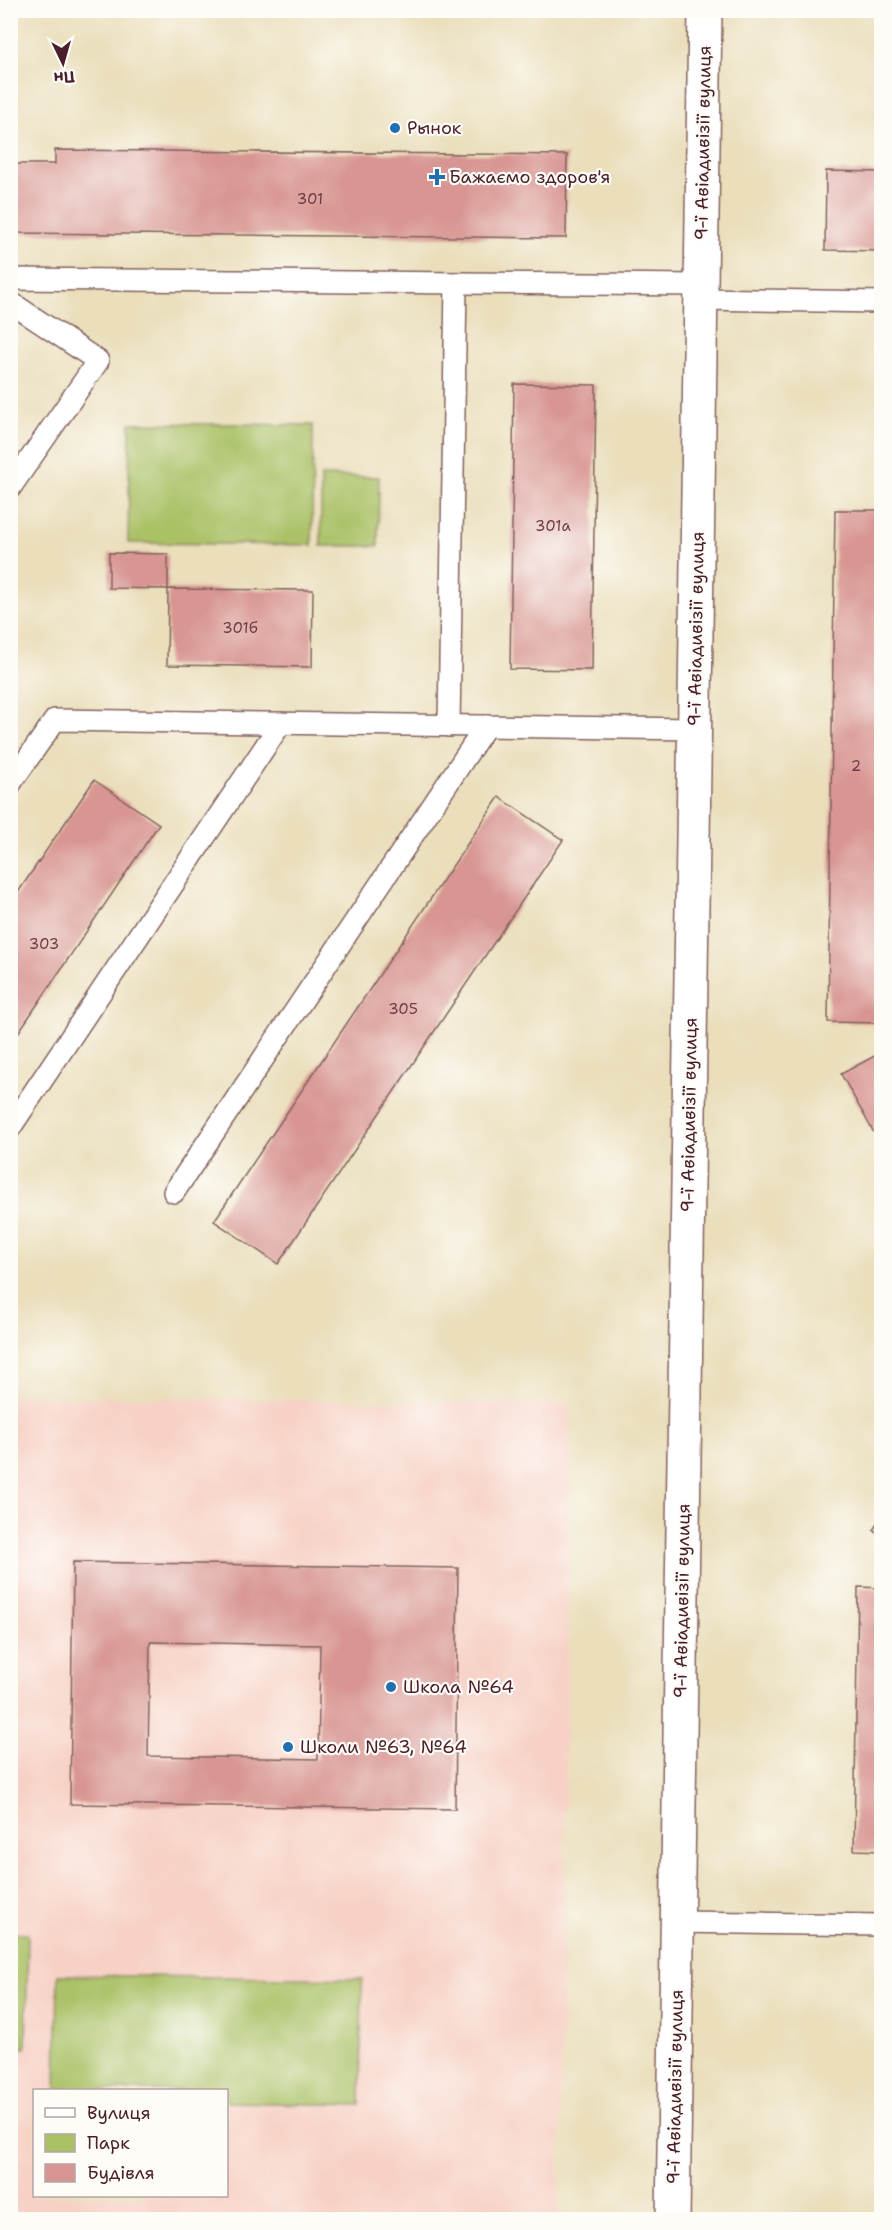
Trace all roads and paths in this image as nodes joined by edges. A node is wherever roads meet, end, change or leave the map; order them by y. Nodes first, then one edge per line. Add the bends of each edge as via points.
1 (705, 10) edge
2 (10, 279) edge
3 (456, 283) junction
4 (701, 292) junction
5 (10, 302) edge
6 (882, 302) edge
7 (10, 488) edge
8 (281, 723) junction
9 (449, 726) junction
10 (486, 726) junction
11 (695, 729) junction
12 (10, 784) edge
13 (10, 1128) edge
14 (174, 1192) dead end
15 (677, 1922) junction
16 (882, 1925) edge
17 (673, 2220) edge

1 - 4 street, 9-ї Авіадивізії вулиця
2 - 3 lane
3 - 4 lane
3 - 9 lane
4 - 6 lane
4 - 11 street, 9-ї Авіадивізії вулиця
5 - 7 lane via 98,361
8 - 9 lane
8 - 12 lane via 55,720
8 - 13 lane
9 - 10 lane
10 - 11 lane
10 - 14 lane
11 - 15 street, 9-ї Авіадивізії вулиця
15 - 16 lane
15 - 17 street, 9-ї Авіадивізії вулиця

